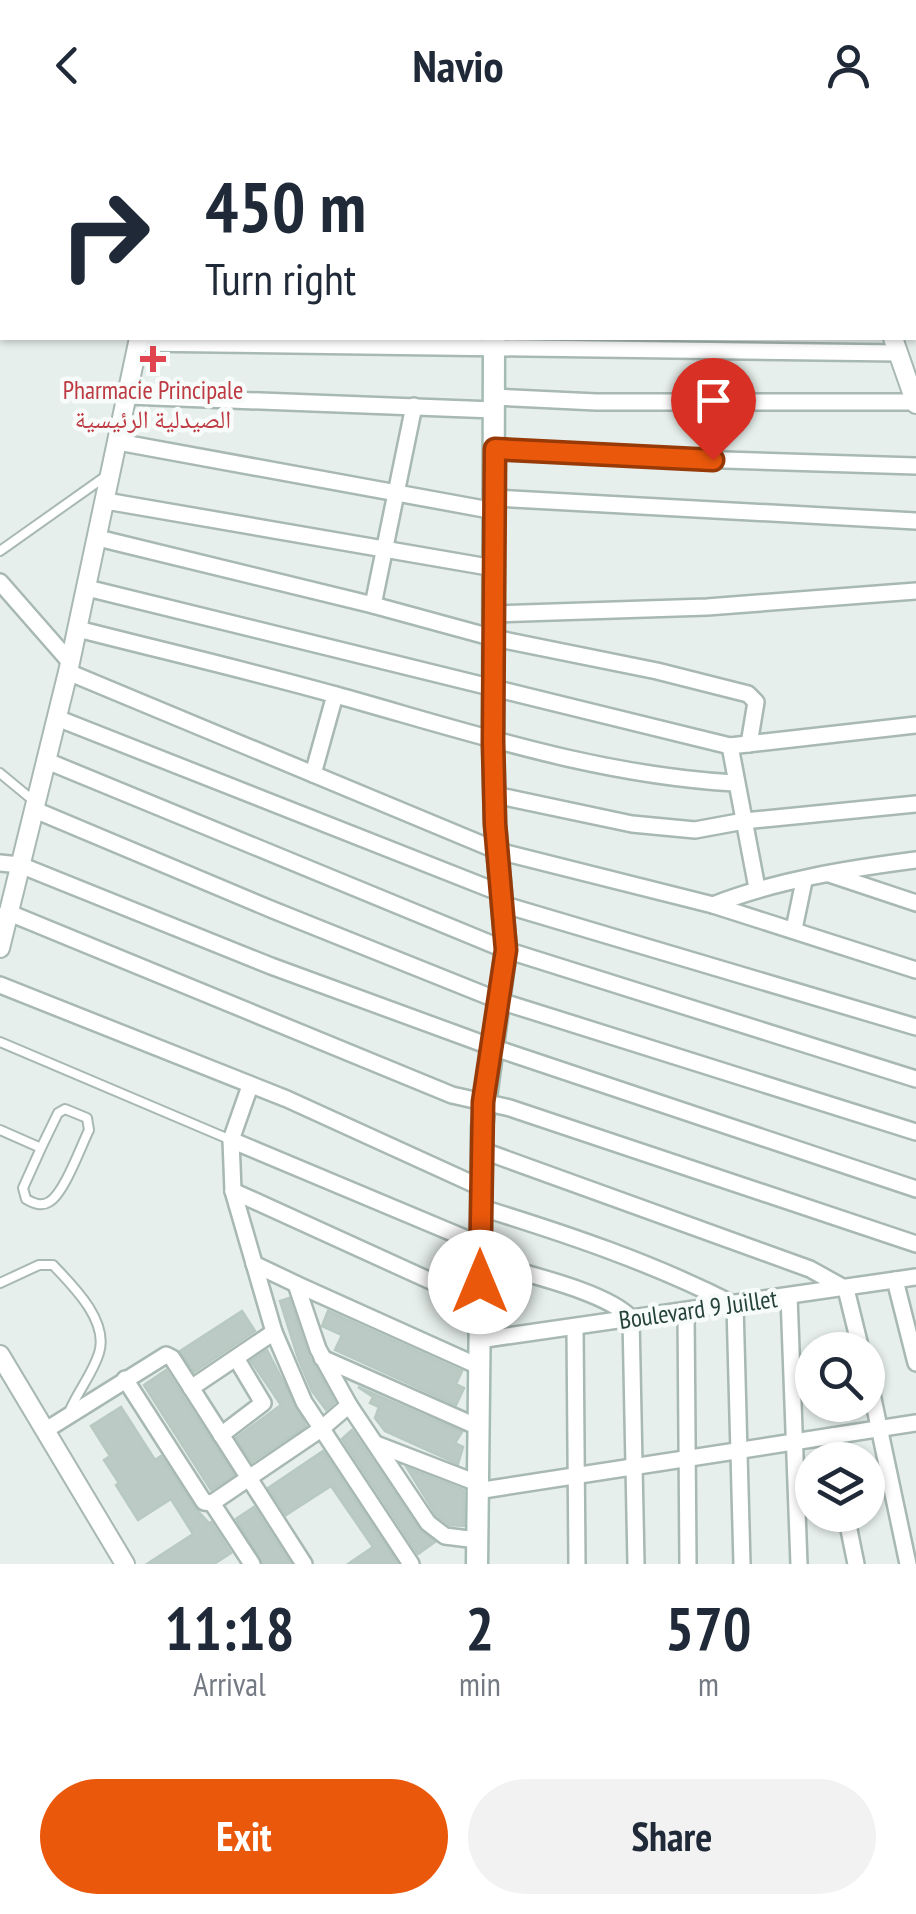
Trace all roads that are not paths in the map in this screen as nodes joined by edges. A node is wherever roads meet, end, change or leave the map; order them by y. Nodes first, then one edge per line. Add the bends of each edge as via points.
1 (135, 340) edge
2 (207, 340) edge
3 (494, 344) edge
4 (896, 345) edge
5 (128, 396) junction
6 (916, 403) edge
7 (494, 404) junction
8 (414, 406) junction
9 (118, 442) junction
10 (495, 449) junction
11 (916, 466) edge
12 (112, 472) junction
13 (395, 491) junction
14 (106, 501) junction
15 (494, 504) junction
16 (916, 520) edge
17 (98, 538) junction
18 (0, 551) edge
19 (384, 551) junction
20 (494, 568) junction
21 (0, 582) edge
22 (87, 588) junction
23 (916, 591) edge
24 (373, 605) junction
25 (495, 614) junction
26 (78, 629) junction
27 (494, 638) junction
28 (69, 667) junction
29 (494, 689) junction
30 (334, 695) junction
31 (57, 718) junction
32 (916, 725) edge
33 (493, 742) junction
34 (748, 744) junction
35 (730, 746) junction
36 (47, 761) junction
37 (0, 773) edge
38 (313, 774) junction
39 (736, 783) junction
40 (494, 794) junction
41 (916, 804) edge
42 (36, 806) junction
43 (744, 821) junction
44 (498, 851) junction
45 (916, 860) edge
46 (0, 863) edge
47 (20, 865) junction
48 (829, 874) junction
49 (804, 881) junction
50 (757, 888) junction
51 (504, 899) junction
52 (916, 903) edge
53 (713, 905) junction
54 (7, 912) junction
55 (794, 929) junction
56 (0, 948) edge
57 (506, 950) junction
58 (916, 970) edge
59 (0, 985) edge
60 (500, 1000) junction
61 (916, 1027) edge
62 (0, 1042) edge
63 (492, 1047) junction
64 (916, 1079) edge
65 (250, 1086) junction
66 (483, 1102) junction
67 (0, 1130) edge
68 (916, 1132) edge
69 (230, 1140) junction
70 (41, 1148) junction
71 (480, 1150) junction
72 (916, 1189) edge
73 (233, 1191) junction
74 (480, 1197) junction
75 (916, 1244) edge
76 (480, 1252) junction
77 (254, 1264) junction
78 (916, 1277) edge
79 (895, 1280) junction
80 (0, 1282) edge
81 (296, 1284) junction
82 (846, 1289) junction
83 (789, 1296) junction
84 (479, 1303) junction
85 (735, 1305) junction
86 (686, 1310) junction
87 (632, 1318) junction
88 (575, 1328) junction
89 (274, 1332) junction
90 (857, 1332) edge
91 (479, 1340) junction
92 (0, 1355) edge
93 (236, 1358) junction
94 (322, 1358) junction
95 (916, 1363) edge
96 (478, 1366) junction
97 (125, 1378) junction
98 (191, 1388) junction
99 (349, 1405) junction
100 (68, 1416) junction
101 (879, 1422) edge
102 (916, 1424) edge
103 (478, 1426) junction
104 (321, 1429) junction
105 (46, 1430) junction
106 (881, 1430) junction
107 (222, 1435) junction
108 (833, 1436) junction
109 (796, 1442) edge
110 (801, 1442) edge
111 (834, 1442) edge
112 (795, 1443) edge
113 (376, 1444) junction
114 (741, 1452) junction
115 (687, 1460) junction
116 (636, 1466) junction
117 (576, 1475) junction
118 (249, 1478) junction
119 (478, 1487) junction
120 (212, 1503) junction
121 (798, 1532) edge
122 (849, 1532) edge
123 (477, 1540) junction
124 (125, 1564) edge
125 (252, 1564) edge
126 (304, 1564) edge
127 (411, 1564) edge
128 (477, 1564) edge
129 (576, 1564) edge
130 (636, 1564) edge
131 (688, 1564) edge
132 (742, 1564) edge
133 (799, 1564) edge
134 (856, 1564) edge
135 (908, 1564) edge

1 - 5 street
2 - 3 street
3 - 4 street
3 - 7 main road
4 - 6 street
5 - 8 street
5 - 9 street
6 - 7 street
7 - 8 street
7 - 10 main road
8 - 13 street
9 - 12 street
9 - 13 street
10 - 11 street
10 - 15 main road
12 - 14 street
12 - 18 lane
13 - 15 street
13 - 19 street
14 - 17 street
14 - 19 street
15 - 16 street
15 - 20 main road
17 - 22 street
17 - 24 street
19 - 20 street
19 - 24 street
20 - 25 main road
21 - 28 street
22 - 26 street
22 - 29 street
23 - 25 street
24 - 27 street
25 - 27 main road
26 - 28 street
26 - 30 street
27 - 29 main road
27 - 34 street via 748,694 756,702
28 - 31 street
28 - 38 street
29 - 33 main road
29 - 35 street
30 - 33 street
30 - 38 street
31 - 36 street
31 - 51 street
32 - 34 street
33 - 39 street via 673,780
33 - 40 main road
34 - 35 street
35 - 39 street
36 - 42 street
36 - 57 street
37 - 42 lane
38 - 44 street
39 - 43 street
40 - 43 street via 673,830
40 - 44 main road
41 - 43 street
42 - 47 street
42 - 60 street
43 - 50 street
44 - 51 main road
44 - 53 street
45 - 48 street
46 - 47 street
47 - 54 street
47 - 63 street
48 - 49 street
48 - 52 street
49 - 50 street
49 - 55 street
50 - 53 street
51 - 57 main road
51 - 61 street
53 - 55 street
54 - 56 street
54 - 66 street via 433,1088
55 - 58 street
57 - 60 main road
57 - 64 street
59 - 65 street
60 - 63 main road
60 - 68 street
62 - 69 lane
63 - 66 main road
63 - 72 street
65 - 69 street
65 - 74 street
66 - 71 main road
66 - 75 street
67 - 70 lane
69 - 73 street
69 - 76 street
70 - 70 lane via 58,1113 87,1118 89,1130 58,1193 37,1204 23,1188
71 - 74 main road
71 - 82 street via 796,1262
73 - 77 street
73 - 84 street
74 - 76 main road
74 - 85 street
76 - 84 main road
76 - 87 street
77 - 81 street
77 - 89 street
78 - 79 street, Boulevard 9 Juillet
79 - 82 street, Boulevard 9 Juillet
79 - 95 street
80 - 100 lane via 53,1265 82,1297 102,1338
81 - 94 street
81 - 96 street
82 - 83 street, Boulevard 9 Juillet
82 - 90 street
83 - 85 street, Boulevard 9 Juillet
83 - 109 street
84 - 91 main road
85 - 86 street, Boulevard 9 Juillet
85 - 114 street
86 - 87 street, Boulevard 9 Juillet
86 - 115 street
87 - 88 street, Boulevard 9 Juillet
87 - 116 street
88 - 91 street, Boulevard 9 Juillet
88 - 117 street
89 - 93 street
89 - 104 street
91 - 96 main road
92 - 105 street
93 - 98 street
93 - 107 street via 263,1403
94 - 99 street
94 - 103 street
96 - 103 main road
97 - 98 street via 166,1355
97 - 100 street
97 - 120 street via 200,1500
98 - 107 street
99 - 104 street
99 - 113 street
100 - 105 street
101 - 106 street
102 - 106 street
103 - 119 main road
104 - 118 street
104 - 127 street
105 - 124 street
106 - 108 street
106 - 135 street
107 - 118 street
108 - 110 street
108 - 111 street
112 - 114 street
113 - 119 street
113 - 123 street via 435,1530
114 - 115 street
114 - 132 street
115 - 116 street
115 - 131 street
116 - 117 street
116 - 130 street
117 - 119 street
117 - 129 street
118 - 120 street
118 - 126 street
119 - 123 main road
120 - 125 street
121 - 133 street
122 - 134 street
123 - 128 main road

